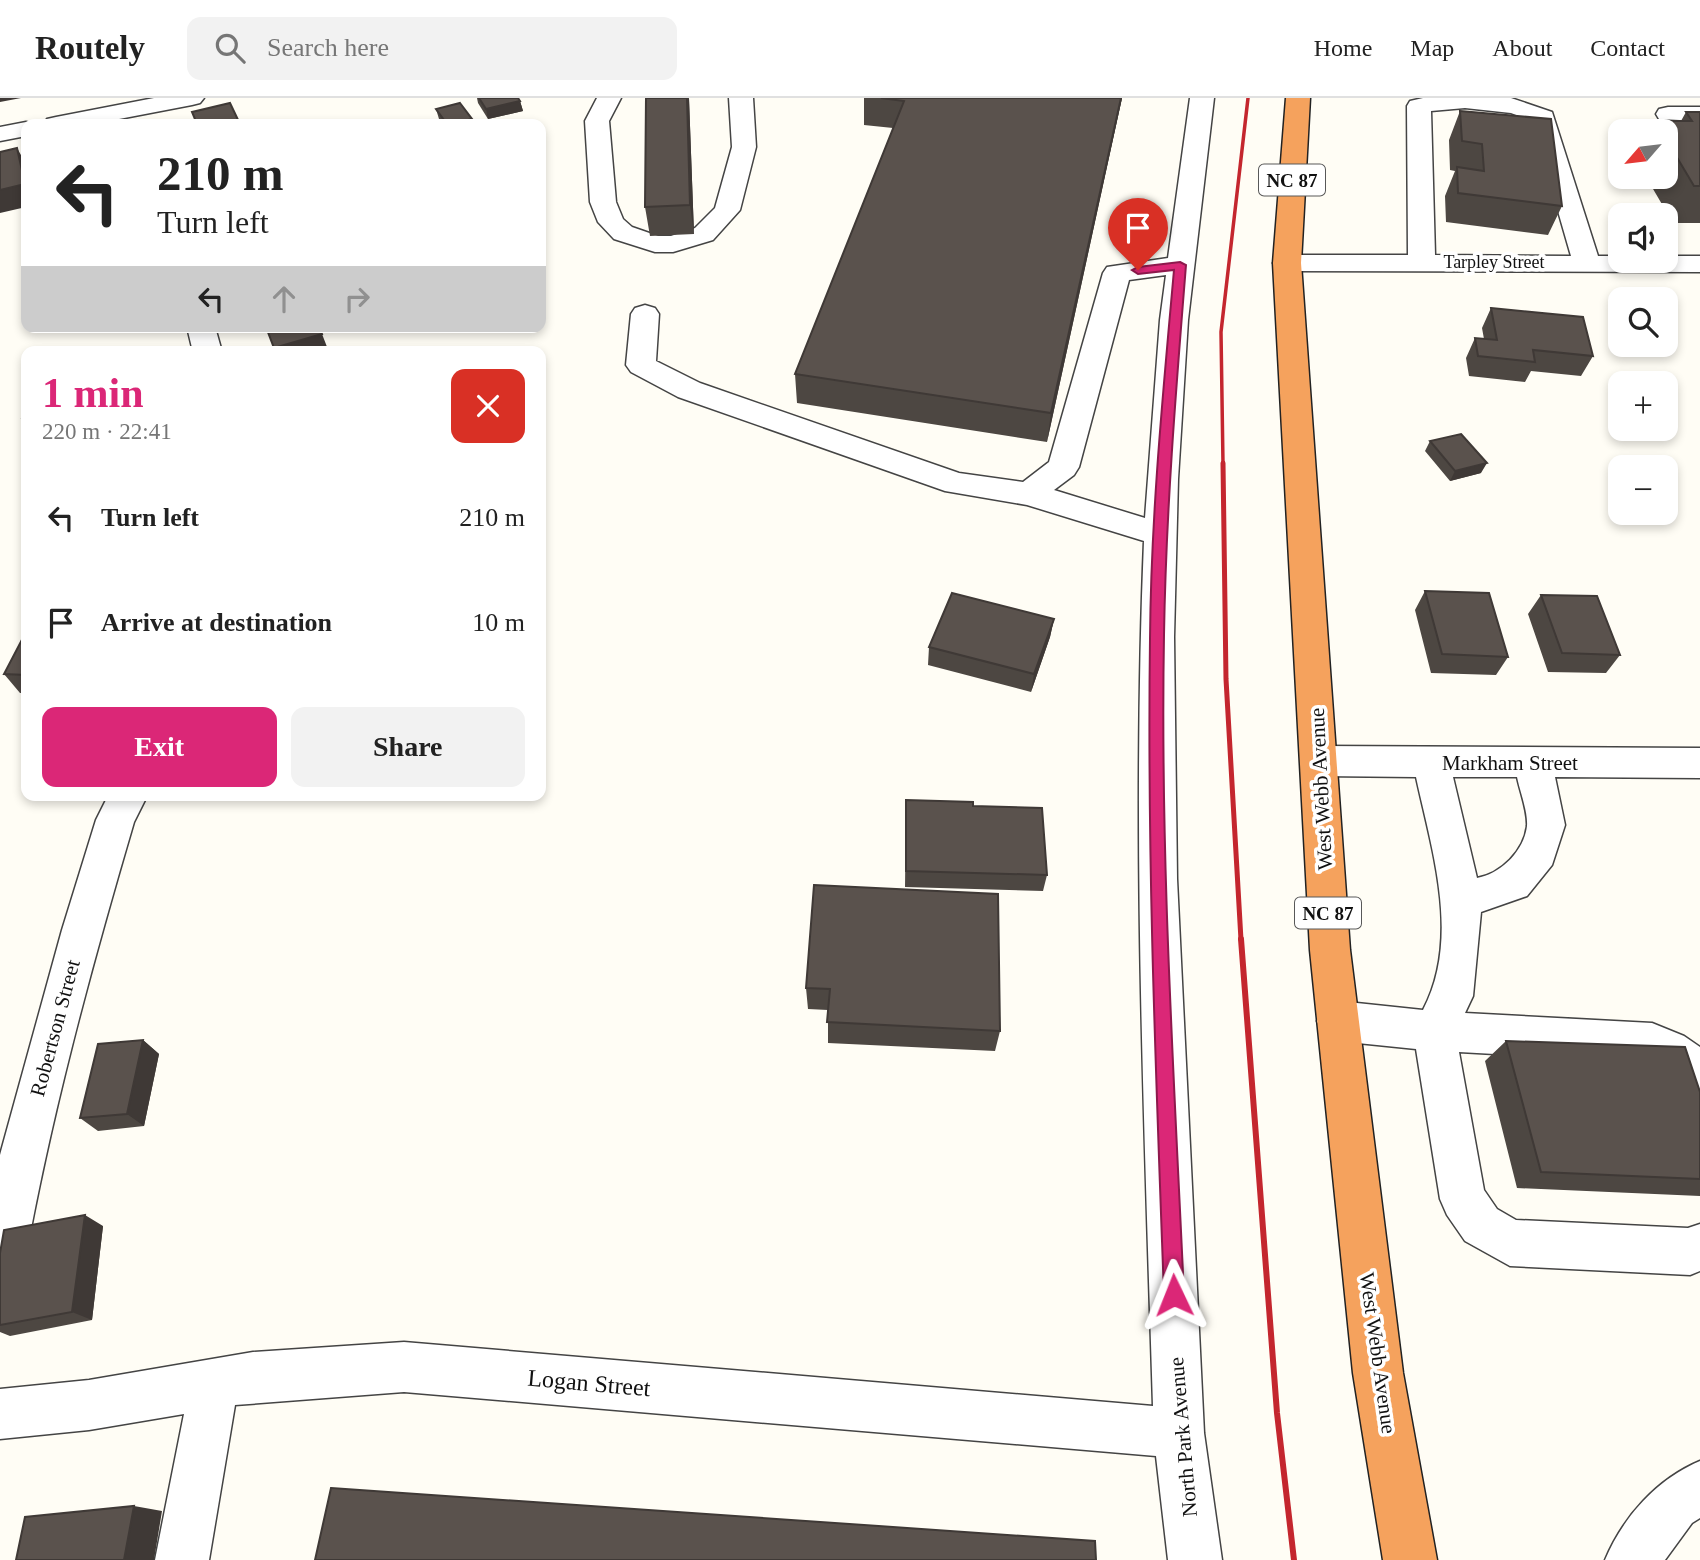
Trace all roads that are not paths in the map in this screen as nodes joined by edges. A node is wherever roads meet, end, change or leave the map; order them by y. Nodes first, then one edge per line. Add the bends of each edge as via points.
1 (192, 98) edge
2 (609, 98) edge
3 (741, 98) edge
4 (1202, 98) edge
5 (1298, 98) edge
6 (1668, 114) dead end
7 (1700, 114) edge
8 (120, 119) edge
9 (21, 131) edge
10 (0, 134) edge
11 (1287, 262) junction
12 (1422, 262) junction
13 (1587, 262) junction
14 (1700, 264) edge
15 (1180, 265) junction
16 (645, 314) dead end
17 (1028, 494) junction
18 (1160, 534) junction
19 (1320, 761) junction
20 (1431, 762) junction
21 (1700, 762) edge
22 (1533, 764) junction
23 (126, 801) edge
24 (1462, 898) junction
25 (1338, 1021) junction
26 (1434, 1031) junction
27 (1700, 1088) edge
28 (1700, 1247) edge
29 (0, 1266) edge
30 (214, 1384) junction
31 (0, 1414) edge
32 (1180, 1433) junction
33 (1700, 1487) edge
34 (182, 1560) edge
35 (1195, 1560) edge
36 (1410, 1560) edge
37 (1632, 1560) edge

1 - 8 street
2 - 3 street via 597,121 603,202 611,222 622,233 655,244 673,244 704,234 727,210 744,147
4 - 15 street, North Park Avenue
5 - 11 highway, West Webb Avenue / NC 87
6 - 7 street
9 - 10 street
11 - 12 street, Tarpley Street
11 - 19 highway, West Webb Avenue / NC 87
12 - 13 street, Tarpley Street
12 - 13 street via 1419,106 1444,100 1527,107 1543,117
13 - 14 street, Tarpley Street
15 - 17 street via 1117,273 1063,467
15 - 18 street, North Park Avenue
16 - 17 street via 641,365 689,390 956,483
17 - 18 street
18 - 32 street, North Park Avenue via 1157,879
19 - 20 street, Markham Street
19 - 25 highway, West Webb Avenue / NC 87
20 - 22 street, Markham Street
20 - 24 street
21 - 22 street, Markham Street
22 - 24 street via 1546,825 1538,853 1513,884
23 - 29 street, Robertson Street via 65,985 16,1177
24 - 26 street via 1452,996
25 - 26 street
25 - 36 highway, West Webb Avenue / NC 87 via 1378,1373
26 - 27 street via 1652,1044 1681,1055
26 - 28 street via 1463,1199 1481,1225 1510,1243 1690,1252
30 - 31 street, Logan Street
30 - 32 street, Logan Street via 404,1367
30 - 34 street
32 - 35 street, North Park Avenue
33 - 37 street via 1674,1505

